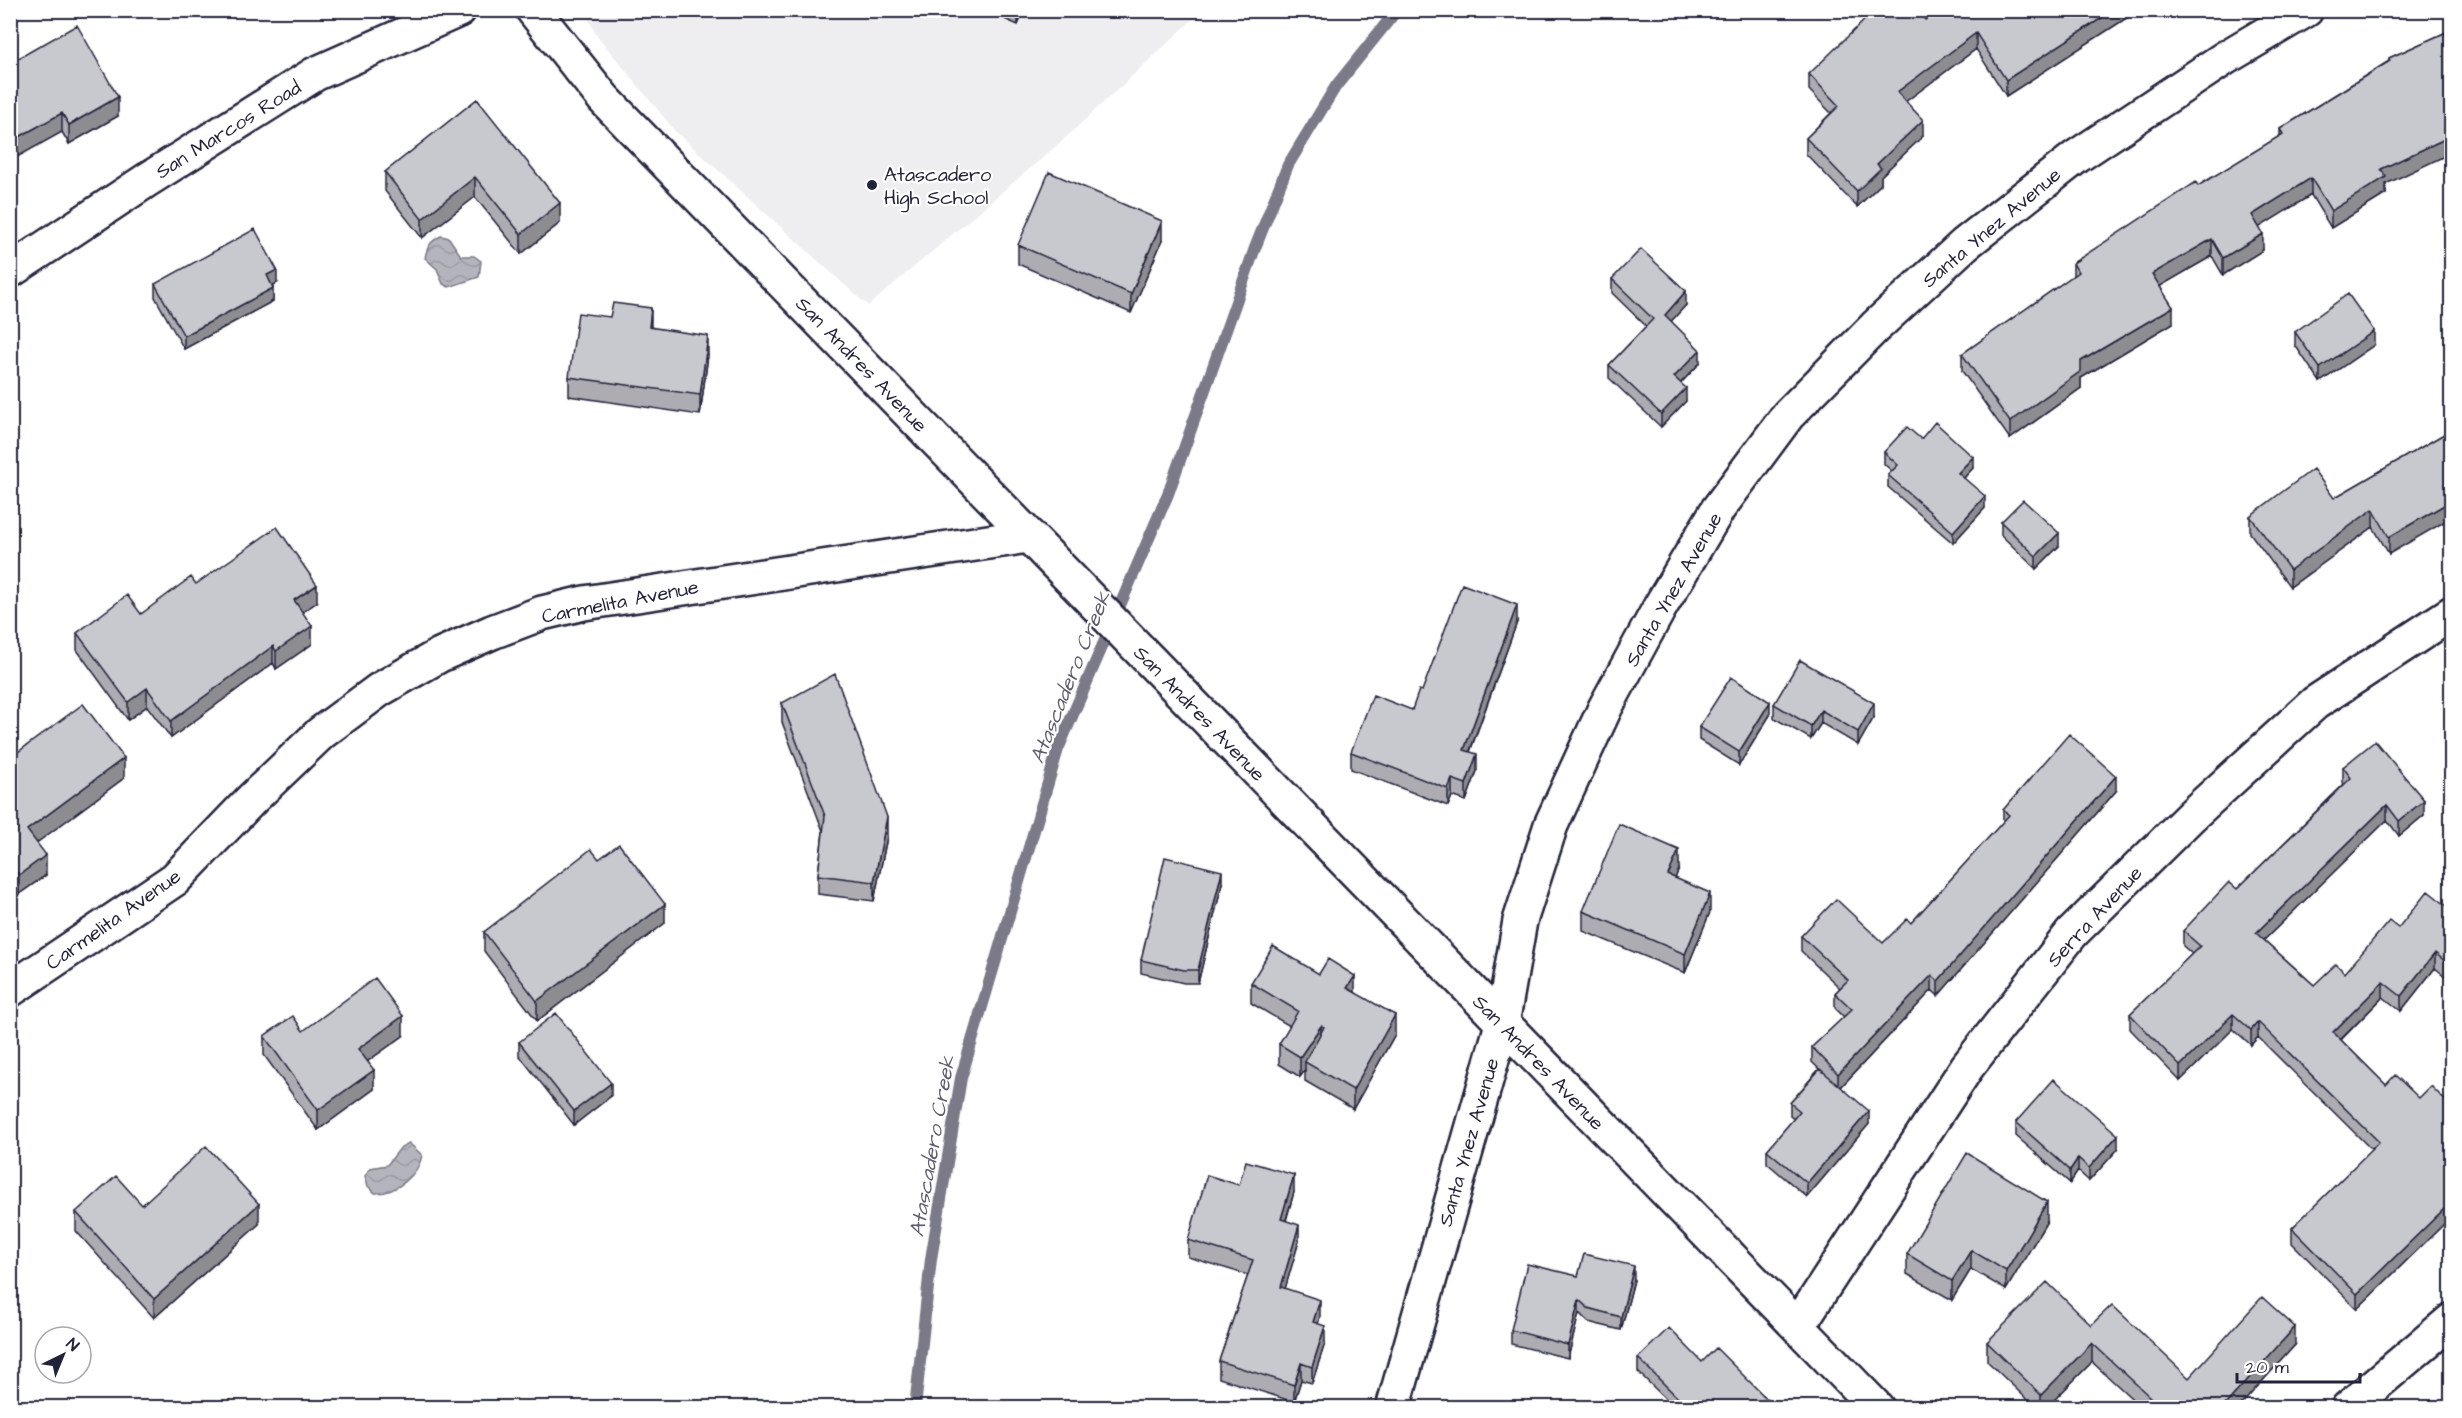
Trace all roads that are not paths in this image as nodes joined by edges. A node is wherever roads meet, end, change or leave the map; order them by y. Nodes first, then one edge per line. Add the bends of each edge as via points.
1 (459, 10) edge
2 (533, 10) edge
3 (2306, 10) edge
4 (10, 271) edge
5 (1028, 536) junction
6 (2451, 614) edge
7 (10, 990) edge
8 (1502, 1024) junction
9 (2451, 1320) edge
10 (1798, 1326) junction
11 (1393, 1407) edge
12 (1877, 1407) edge
13 (2348, 1407) edge

1 - 4 street, San Marcos Road via 315,75
2 - 5 street, San Andres Avenue via 604,99
3 - 8 street, Santa Ynez Avenue via 2225,58 2067,164 1965,244 1788,415 1718,509 1605,708 1551,825 1523,910
5 - 7 street, Carmelita Avenue via 584,603 532,617 440,655 379,690 321,734 175,879
5 - 8 street, San Andres Avenue
6 - 10 street, Serra Avenue via 2315,703 2192,815 2072,933 1966,1067
8 - 10 street, San Andres Avenue
8 - 11 street, Santa Ynez Avenue
9 - 13 street
10 - 12 street, San Andres Avenue

